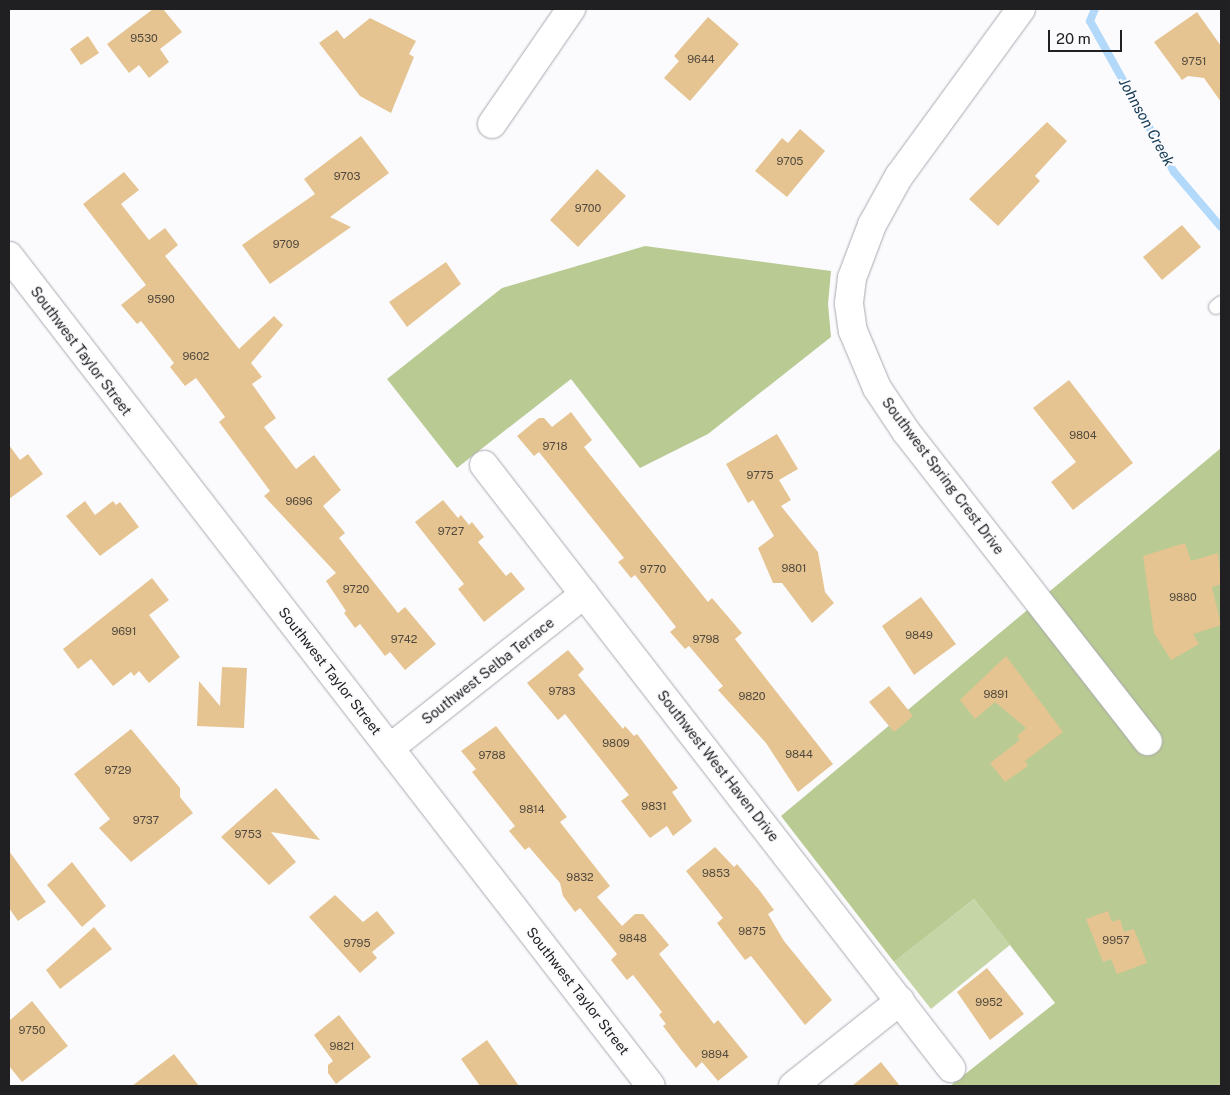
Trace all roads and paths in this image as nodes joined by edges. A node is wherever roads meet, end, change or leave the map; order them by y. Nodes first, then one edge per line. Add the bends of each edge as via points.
1 (570, 9) edge
2 (1021, 9) edge
3 (492, 124) dead end
4 (9, 256) edge
5 (484, 465) dead end
6 (584, 594) junction
7 (1148, 740) dead end
8 (390, 748) junction
9 (900, 1001) junction
10 (951, 1068) dead end
11 (651, 1086) edge
12 (793, 1086) edge

1 - 3 street
2 - 7 street, Southwest Spring Crest Drive via 899,176 872,225 852,278 849,304 854,331 877,388 907,433
4 - 8 street, Southwest Taylor Street via 225,540
5 - 6 street, Southwest West Haven Drive
6 - 8 street, Southwest Selba Terrace
6 - 9 street, Southwest West Haven Drive
8 - 11 street, Southwest Taylor Street
9 - 10 street, Southwest West Haven Drive
9 - 12 street

